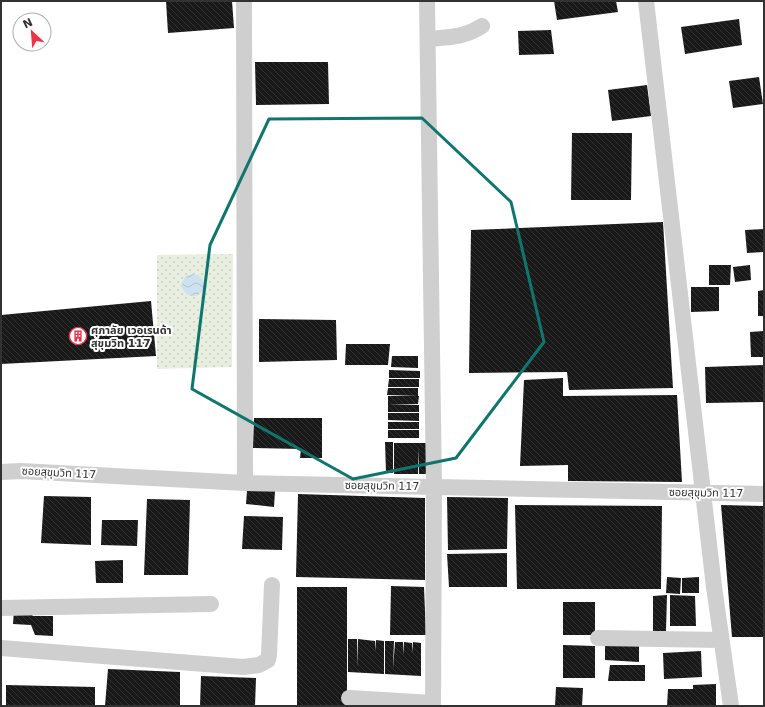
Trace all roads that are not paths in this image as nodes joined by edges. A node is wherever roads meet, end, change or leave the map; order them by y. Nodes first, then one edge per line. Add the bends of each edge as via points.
1 (244, 1) edge
2 (427, 1) edge
3 (646, 1) edge
4 (482, 26) dead end
5 (428, 39) junction
6 (1, 472) edge
7 (245, 483) junction
8 (434, 487) junction
9 (704, 493) junction
10 (764, 494) edge
11 (272, 585) dead end
12 (211, 604) dead end
13 (1, 608) edge
14 (598, 638) dead end
15 (721, 640) junction
16 (1, 648) edge
17 (349, 698) dead end
18 (433, 705) edge
19 (731, 706) edge

1 - 7 street
2 - 5 street
3 - 9 street
4 - 5 street via 464,35
5 - 8 street
6 - 7 street, ซอยสุขุมวิท 117
7 - 8 street, ซอยสุขุมวิท 117
8 - 9 street, ซอยสุขุมวิท 117
8 - 18 street
9 - 10 street, ซอยสุขุมวิท 117
9 - 15 street
11 - 16 street via 269,655 268,660 259,665 243,667
12 - 13 street
14 - 15 street
15 - 19 street
17 - 18 street

